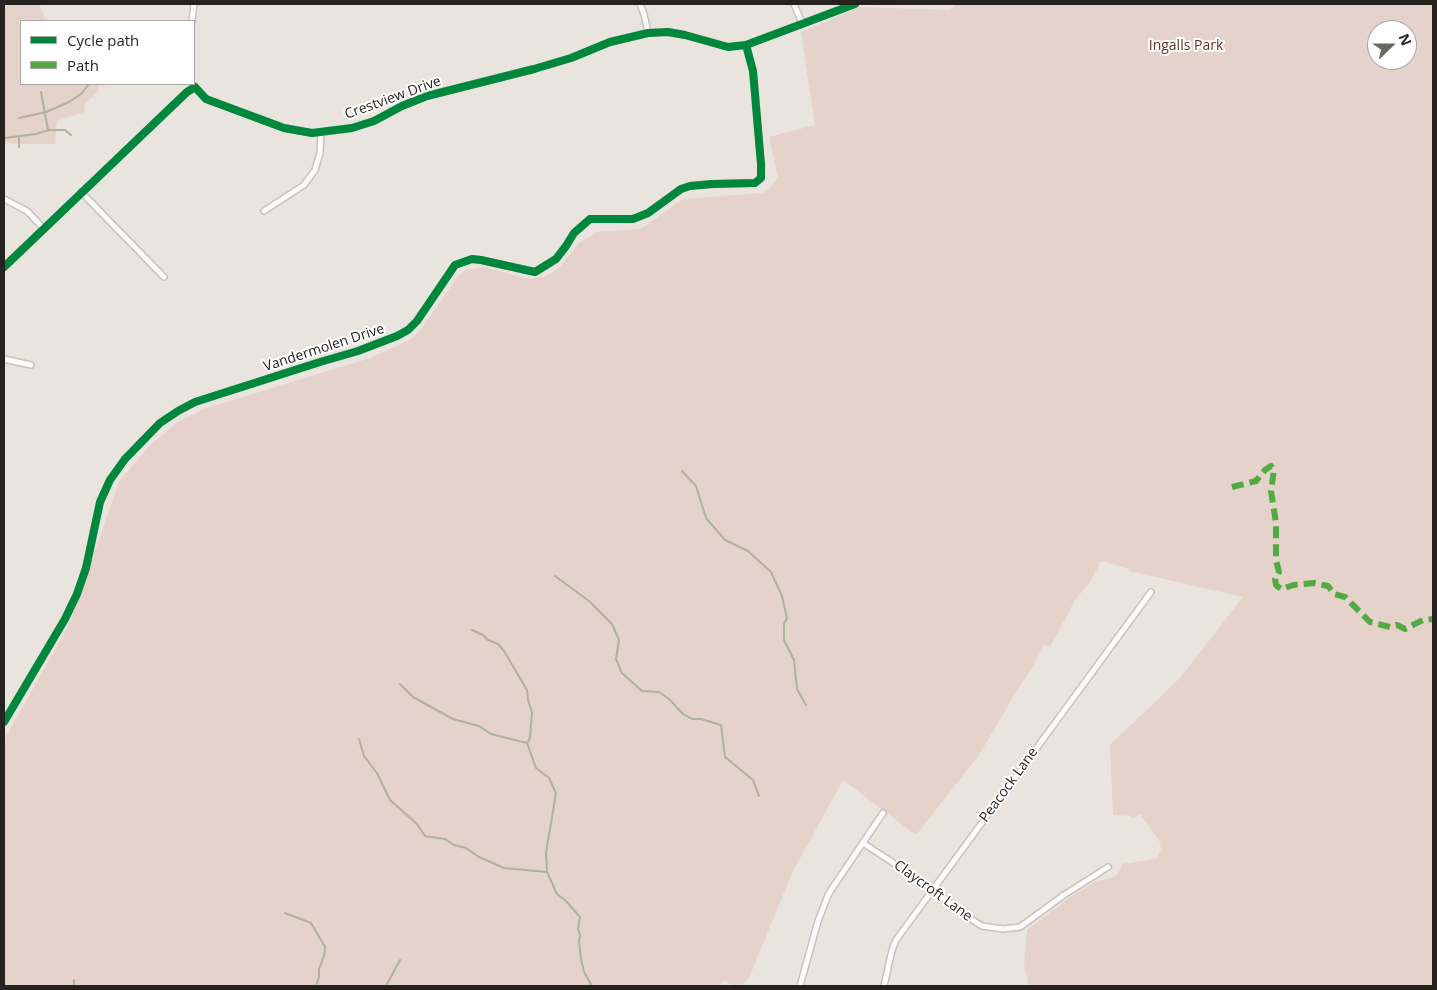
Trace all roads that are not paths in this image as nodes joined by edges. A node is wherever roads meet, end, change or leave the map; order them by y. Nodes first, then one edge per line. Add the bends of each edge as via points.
1 (194, 4) edge
2 (640, 4) edge
3 (794, 4) edge
4 (855, 4) edge
5 (192, 20) edge
6 (802, 23) junction
7 (648, 33) junction
8 (746, 45) junction
9 (194, 85) edge
10 (321, 132) junction
11 (81, 192) junction
12 (4, 199) edge
13 (264, 210) dead end
14 (44, 229) junction
15 (4, 267) edge
16 (164, 277) dead end
17 (4, 359) edge
18 (31, 364) dead end
19 (1151, 592) dead end
20 (4, 722) edge
21 (883, 813) dead end
22 (863, 842) junction
23 (1108, 867) dead end
24 (933, 889) junction
25 (800, 986) edge
26 (884, 986) edge

1 - 5 street
2 - 7 street
3 - 6 street
4 - 6 street, Crestview Drive
6 - 8 street, Crestview Drive
7 - 8 street, Crestview Drive via 668,32 728,47
7 - 10 street, Crestview Drive via 610,42 534,69 427,96 352,128
8 - 20 street, Vandermolen Drive via 753,71 762,164 761,178 755,183 690,186 633,220 590,219 574,233 556,259 535,272 472,259 455,265 417,321 397,336 358,352 195,402 160,423 125,459 110,480 100,502 77,594
9 - 10 street, Crestview Drive via 206,99 284,128
9 - 11 street, Crestview Drive
10 - 13 street via 315,170 304,185
11 - 14 street, Crestview Drive
11 - 16 street
12 - 14 street via 26,211
14 - 15 street, Crestview Drive
17 - 18 street
19 - 24 street, Peacock Lane
21 - 22 street
22 - 24 street, Claycroft Lane
22 - 25 street via 829,893
23 - 24 street, Claycroft Lane via 1020,927 982,926
24 - 26 street, Peacock Lane via 894,945

